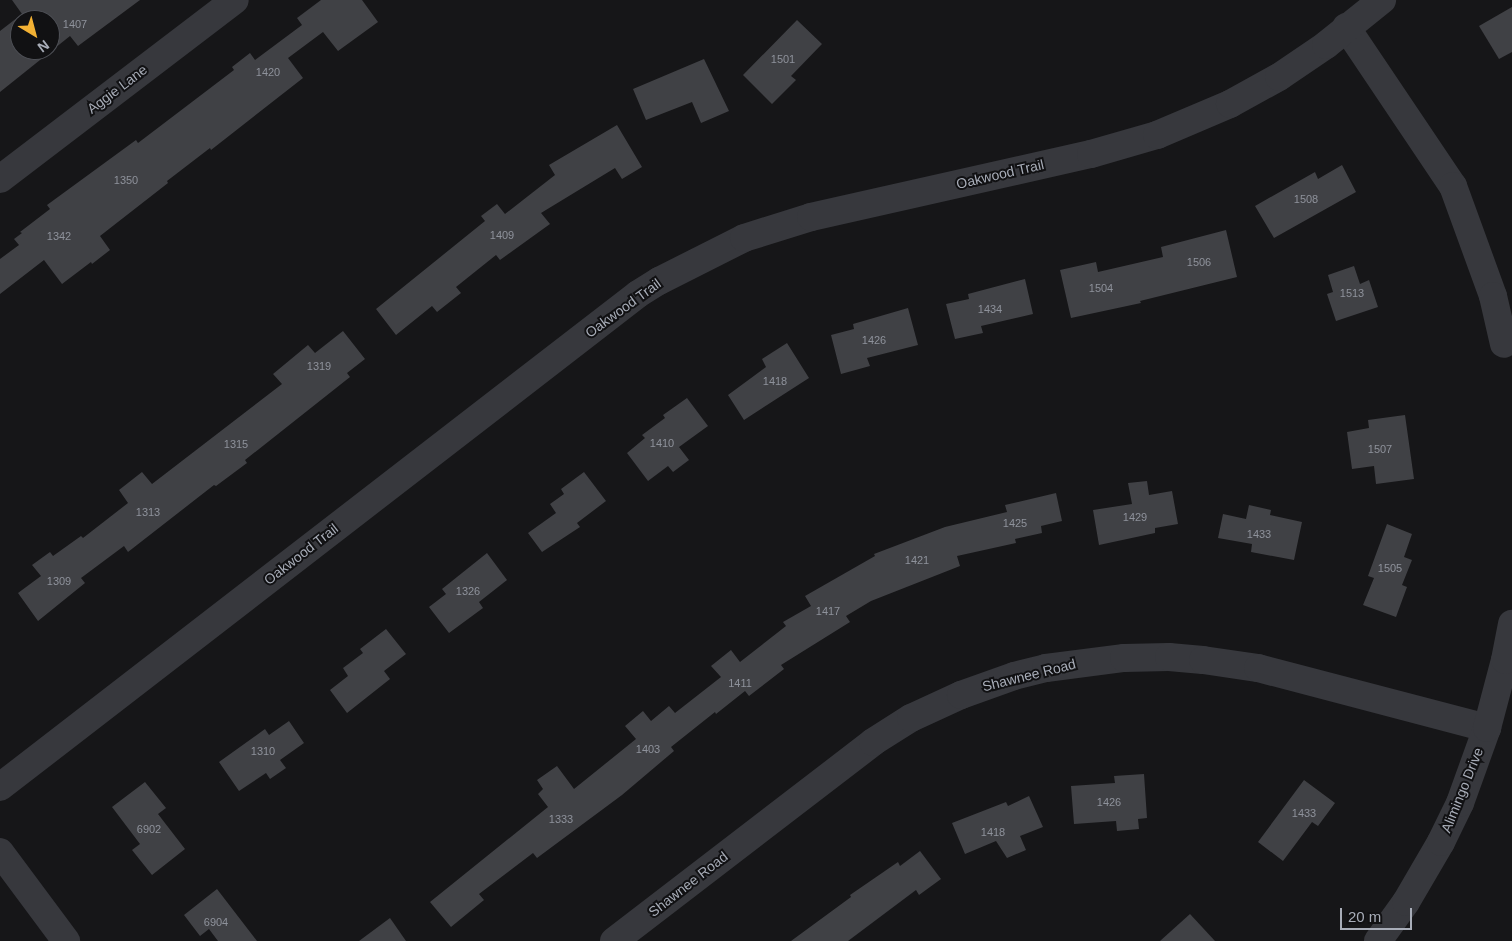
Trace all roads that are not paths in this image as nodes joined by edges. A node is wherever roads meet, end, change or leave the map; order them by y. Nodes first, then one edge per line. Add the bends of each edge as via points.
1 (235, 0) edge
2 (1382, 0) edge
3 (1346, 27) junction
4 (0, 179) edge
5 (1504, 344) dead end
6 (1512, 624) edge
7 (1487, 728) junction
8 (0, 787) edge
9 (0, 852) edge
10 (66, 941) edge
11 (614, 941) edge
12 (1378, 941) edge

1 - 4 street, Aggie Lane
2 - 3 street, Oakwood Trail
3 - 5 street via 1453,186 1494,296
3 - 8 street, Oakwood Trail via 1279,76 1230,104 1156,135 1091,154 811,217 744,238 659,281
6 - 7 street, Alimingo Drive
7 - 11 street, Shawnee Road via 1258,668 1203,660 1124,658 1046,668 962,695 911,718 873,742
7 - 12 street, Alimingo Drive via 1460,803 1441,842 1406,902
9 - 10 street

